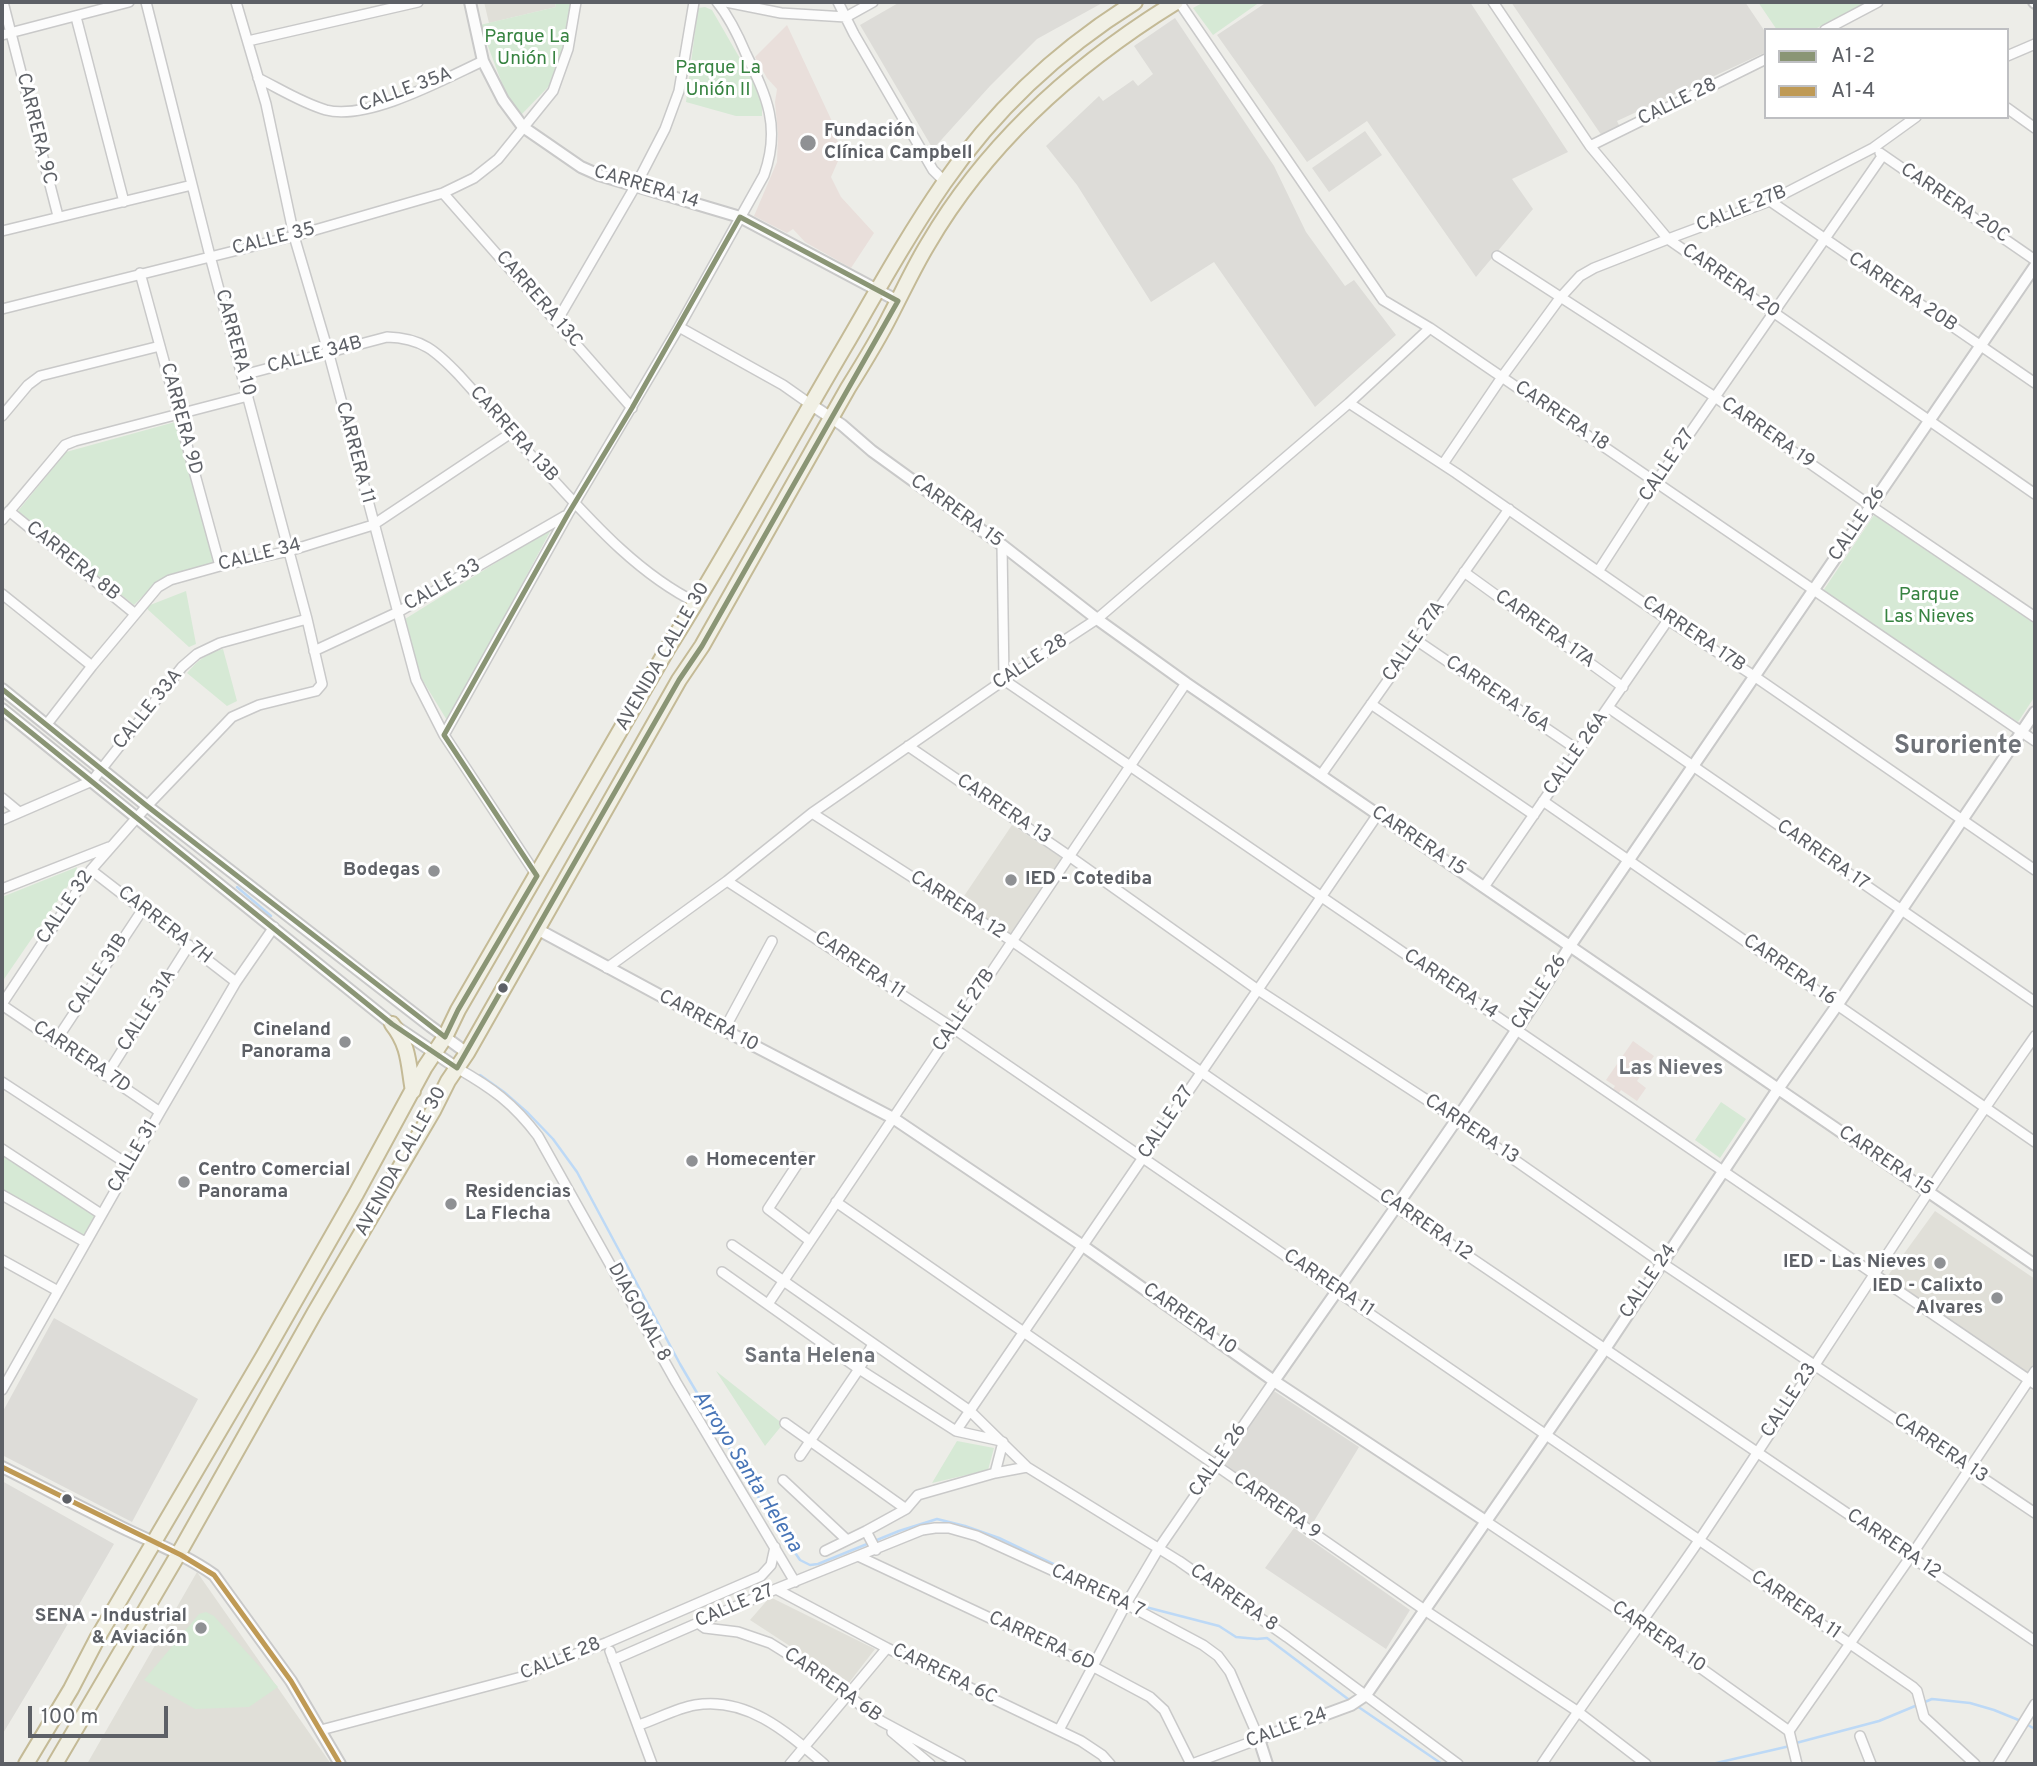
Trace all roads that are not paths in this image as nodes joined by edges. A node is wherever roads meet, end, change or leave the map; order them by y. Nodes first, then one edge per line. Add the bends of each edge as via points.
1 (3, 2) edge
2 (130, 2) edge
3 (146, 2) edge
4 (418, 2) edge
5 (470, 2) edge
6 (576, 2) edge
7 (694, 2) edge
8 (716, 2) edge
9 (726, 2) edge
10 (838, 2) edge
11 (873, 2) edge
12 (1135, 2) edge
13 (1177, 2) edge
14 (1493, 2) edge
15 (1878, 2) edge
16 (239, 4) edge
17 (76, 17) junction
18 (846, 17) junction
19 (1829, 28) edge
20 (6, 34) edge
21 (247, 41) junction
22 (2035, 44) edge
23 (2009, 55) edge
24 (483, 61) junction
25 (1764, 61) edge
26 (258, 78) junction
27 (289, 94) junction
28 (266, 104) junction
29 (2009, 109) edge
30 (1913, 119) edge
31 (523, 127) junction
32 (2035, 128) edge
33 (1590, 146) junction
34 (1873, 148) junction
35 (1882, 155) junction
36 (945, 182) junction
37 (192, 185) junction
38 (636, 185) junction
39 (443, 193) junction
40 (1770, 201) junction
41 (124, 202) junction
42 (58, 216) junction
43 (740, 217) junction
44 (2, 230) edge
45 (294, 236) junction
46 (1668, 239) junction
47 (1824, 239) junction
48 (210, 256) junction
49 (1497, 256) dead end
50 (2035, 260) edge
51 (2035, 266) edge
52 (140, 273) junction
53 (878, 290) junction
54 (1560, 298) junction
55 (898, 301) junction
56 (2, 309) edge
57 (1773, 313) junction
58 (557, 321) junction
59 (679, 327) junction
60 (1430, 328) junction
61 (387, 337) joint
62 (1980, 345) junction
63 (160, 346) junction
64 (328, 351) junction
65 (243, 375) junction
66 (1502, 377) junction
67 (2035, 383) edge
68 (248, 396) junction
69 (1715, 397) junction
70 (1349, 403) junction
71 (810, 404) junction
72 (632, 408) junction
73 (179, 415) junction
74 (2, 416) edge
75 (831, 418) junction
76 (1930, 421) junction
77 (511, 433) junction
78 (1443, 464) junction
79 (1656, 482) junction
80 (2035, 494) edge
81 (575, 503) junction
82 (1871, 506) junction
83 (1509, 509) junction
84 (9, 511) junction
85 (568, 514) junction
86 (2, 520) edge
87 (373, 525) junction
88 (1002, 545) junction
89 (289, 551) junction
90 (220, 566) junction
91 (1599, 570) junction
92 (1464, 572) junction
93 (1813, 590) junction
94 (2, 594) edge
95 (697, 603) junction
96 (398, 612) junction
97 (134, 613) junction
98 (2035, 617) edge
99 (307, 619) junction
100 (1097, 619) junction
101 (1668, 620) junction
102 (1416, 640) junction
103 (314, 651) junction
104 (92, 666) junction
105 (1755, 676) junction
106 (1004, 680) junction
107 (1186, 683) junction
108 (1623, 687) junction
109 (2, 689) edge
110 (1371, 704) junction
111 (1609, 708) junction
112 (2, 709) edge
113 (2035, 712) edge
114 (47, 724) junction
115 (2022, 732) junction
116 (444, 734) junction
117 (2035, 741) edge
118 (908, 746) junction
119 (1578, 750) junction
120 (1130, 766) junction
121 (1693, 766) junction
122 (102, 768) junction
123 (1321, 775) junction
124 (92, 781) junction
125 (2, 798) edge
126 (1543, 802) junction
127 (147, 806) junction
128 (19, 813) junction
129 (812, 813) junction
130 (1378, 814) junction
131 (1534, 815) junction
132 (137, 817) junction
133 (2, 820) edge
134 (1961, 820) junction
135 (111, 846) junction
136 (1069, 856) junction
137 (1628, 860) junction
138 (91, 870) junction
139 (2035, 870) edge
140 (537, 876) junction
141 (727, 880) junction
142 (1484, 887) junction
143 (2, 889) edge
144 (1322, 897) junction
145 (143, 909) junction
146 (1900, 910) junction
147 (274, 928) junction
148 (537, 929) junction
149 (772, 940) dead end
150 (1012, 941) junction
151 (189, 945) junction
152 (1570, 946) junction
153 (607, 968) junction
154 (236, 982) junction
155 (1258, 990) junction
156 (2035, 1002) edge
157 (2, 1004) edge
158 (1838, 1004) junction
159 (392, 1024) junction
160 (953, 1028) junction
161 (724, 1030) junction
162 (1517, 1030) junction
163 (2035, 1036) edge
164 (445, 1037) junction
165 (55, 1042) junction
166 (435, 1053) junction
167 (467, 1053) junction
168 (457, 1068) junction
169 (1202, 1071) junction
170 (106, 1076) junction
171 (2, 1082) edge
172 (1778, 1089) junction
173 (413, 1091) junction
174 (1985, 1108) junction
175 (160, 1112) junction
176 (893, 1118) junction
177 (1456, 1119) junction
178 (2035, 1142) edge
179 (2, 1149) edge
180 (802, 1157) dead end
181 (1143, 1158) junction
182 (129, 1165) junction
183 (1724, 1171) junction
184 (1928, 1192) junction
185 (2, 1195) edge
186 (836, 1202) junction
187 (1396, 1207) junction
188 (101, 1214) junction
189 (810, 1241) junction
190 (85, 1242) junction
191 (732, 1245) dead end
192 (1083, 1246) junction
193 (2, 1260) edge
194 (1662, 1263) junction
195 (2035, 1265) edge
196 (722, 1272) dead end
197 (1875, 1275) junction
198 (783, 1281) junction
199 (1337, 1290) junction
200 (58, 1291) junction
201 (768, 1304) junction
202 (1024, 1332) junction
203 (873, 1344) junction
204 (1605, 1349) junction
205 (1814, 1364) junction
206 (859, 1368) junction
207 (2033, 1379) edge
208 (1274, 1381) junction
209 (2, 1390) edge
210 (970, 1411) junction
211 (785, 1423) dead end
212 (957, 1431) junction
213 (1547, 1434) junction
214 (810, 1441) junction
215 (1003, 1442) junction
216 (1756, 1452) junction
217 (800, 1457) dead end
218 (1215, 1465) junction
219 (2, 1467) edge
220 (1027, 1467) junction
221 (1969, 1469) junction
222 (995, 1473) junction
223 (783, 1480) dead end
224 (906, 1509) junction
225 (2035, 1513) edge
226 (1487, 1522) junction
227 (848, 1540) junction
228 (1699, 1540) junction
229 (871, 1541) junction
230 (155, 1543) junction
231 (775, 1547) junction
232 (1159, 1548) junction
233 (825, 1551) dead end
234 (179, 1553) junction
235 (858, 1556) junction
236 (1911, 1556) junction
237 (794, 1582) junction
238 (775, 1589) junction
239 (1126, 1604) junction
240 (1426, 1611) junction
241 (697, 1619) junction
242 (1639, 1624) junction
243 (2035, 1641) edge
244 (1850, 1644) junction
245 (887, 1648) junction
246 (1092, 1666) junction
247 (1366, 1695) junction
248 (848, 1696) junction
249 (2035, 1704) edge
250 (1577, 1712) junction
251 (881, 1721) junction
252 (639, 1726) junction
253 (321, 1730) junction
254 (1059, 1730) junction
255 (1860, 1736) dead end
256 (1259, 1739) junction
257 (1791, 1740) junction
258 (804, 1747) junction
259 (26, 1764) edge
260 (55, 1764) edge
261 (340, 1764) edge
262 (652, 1764) edge
263 (790, 1764) edge
264 (824, 1764) edge
265 (930, 1764) edge
266 (961, 1764) edge
267 (1110, 1764) edge
268 (1191, 1764) edge
269 (1268, 1764) edge
270 (1458, 1764) edge
271 (1542, 1764) edge
272 (1646, 1764) edge
273 (1797, 1764) edge
274 (1871, 1764) edge
275 (1975, 1764) edge
276 (1998, 1764) edge

1 - 20 street, CARRERA 9C
2 - 17 street
3 - 37 street, CARRERA 10
4 - 21 street
5 - 24 street, CARRERA 14
6 - 31 street, CALLE 35 via 556,84
7 - 38 street via 673,110
8 - 43 street via 731,21 770,115 768,164
9 - 18 street via 781,13
10 - 18 street
11 - 18 street
12 - 36 highway, AVENIDA CALLE 30 via 1033,79
13 - 55 highway, AVENIDA CALLE 30 via 1119,39 1034,110 959,196
13 - 60 street, CARRERA 18 via 1383,300
14 - 33 street, CARRERA 20
15 - 19 street
16 - 21 street, CARRERA 11
17 - 20 street
17 - 41 street
18 - 36 street via 933,170
20 - 42 street, CARRERA 9C
21 - 26 street, CARRERA 11
22 - 23 street
24 - 27 street, CALLE 35A via 363,111 328,111
24 - 31 street, CARRERA 14
25 - 33 street, CALLE 28
26 - 27 street, CALLE 35A
26 - 28 street, CARRERA 11
27 - 28 street
28 - 45 street, CARRERA 11
29 - 32 street
30 - 34 street, CALLE 27B
31 - 38 street, CARRERA 14 via 581,167
31 - 39 street, CALLE 35 via 498,159 474,178
33 - 46 street, CARRERA 20
34 - 35 street, CARRERA 20C
34 - 40 street, CALLE 27B
35 - 47 street, CALLE 27
35 - 50 street, CARRERA 20C
36 - 53 highway, AVENIDA CALLE 30
37 - 41 street
37 - 48 street, CARRERA 10
38 - 43 street, CARRERA 14
38 - 58 street
39 - 45 street, CALLE 35
39 - 58 street, CARRERA 13C
40 - 46 street, CALLE 27B
40 - 47 street, CARRERA 20B
41 - 42 street
42 - 44 street
43 - 53 street, CARRERA 14
43 - 59 street
45 - 48 street, CALLE 35
45 - 64 street, CARRERA 11
46 - 54 street, CALLE 27B via 1594,268
46 - 57 street, CARRERA 20
47 - 57 street, CALLE 27
47 - 62 street, CARRERA 20B
48 - 52 street, CALLE 35
48 - 65 street, CARRERA 10
49 - 54 street, CARRERA 19
51 - 62 street, CALLE 26
52 - 56 street, CALLE 35
52 - 63 street, CARRERA 9D
53 - 55 street, CARRERA 14
53 - 71 highway, AVENIDA CALLE 30
54 - 66 street, CALLE 27B
54 - 69 street, CARRERA 19
55 - 75 highway, AVENIDA CALLE 30
57 - 69 street, CALLE 27
57 - 76 street, CARRERA 20
58 - 72 street, CARRERA 13C
59 - 71 street
59 - 72 street
60 - 66 street, CARRERA 18
60 - 70 street, CALLE 28
61 - 64 street, CALLE 34B
61 - 77 street, CARRERA 13B via 423,344 441,356
62 - 67 street, CARRERA 20B
62 - 76 street, CALLE 26
63 - 73 street, CARRERA 9D
63 - 74 street via 40,376
64 - 65 street, CALLE 34B
64 - 87 street, CARRERA 11
65 - 68 street, CARRERA 10
66 - 78 street, CALLE 27B
66 - 79 street, CARRERA 18
68 - 73 street
68 - 89 street, CARRERA 10
69 - 79 street, CALLE 27
69 - 82 street, CARRERA 19
70 - 78 street, CARRERA 17B
70 - 100 street, CALLE 28
71 - 75 street, CARRERA 15
71 - 95 highway, AVENIDA CALLE 30
72 - 81 street
73 - 84 street via 65,445
73 - 90 street, CARRERA 9D
75 - 88 street, CARRERA 15
75 - 148 highway, AVENIDA CALLE 30
76 - 80 street, CARRERA 20
76 - 82 street, CALLE 26
77 - 81 street, CARRERA 13B
77 - 87 street, CALLE 34
78 - 83 street, CARRERA 17B
79 - 91 street, CALLE 27
79 - 93 street, CARRERA 18
81 - 85 street
81 - 95 street, CARRERA 13B via 662,584
82 - 93 street, CALLE 26
82 - 98 street, CARRERA 19
83 - 91 street, CARRERA 17B
83 - 92 street, CALLE 27A
84 - 86 street
84 - 97 street, CARRERA 8B
85 - 96 street, CALLE 33
85 - 116 street
87 - 89 street, CALLE 34
87 - 96 street, CARRERA 11
88 - 100 street, CARRERA 15
88 - 106 street
89 - 90 street, CALLE 34
89 - 99 street, CARRERA 10
90 - 97 street, CALLE 34 via 170,580
91 - 101 street, CARRERA 17B
92 - 102 street, CALLE 27A
92 - 108 street, CARRERA 17A
93 - 105 street, CALLE 26
93 - 115 street, CARRERA 18
94 - 104 street
95 - 140 highway, AVENIDA CALLE 30
96 - 103 street, CALLE 33
96 - 116 street, CARRERA 11 via 415,680
97 - 104 street, CALLE 34
99 - 103 street, CARRERA 10
99 - 122 street, CALLE 33A via 220,643 197,654
100 - 106 street, CALLE 28
100 - 107 street, CARRERA 15
101 - 105 street, CARRERA 17B
101 - 108 street, CALLE 26A
102 - 110 street, CALLE 27A
102 - 119 street, CARRERA 16A
103 - 127 street, CARRERA 10 via 322,684 316,691 232,717
104 - 114 street, CALLE 34
105 - 121 street, CALLE 26
105 - 134 street, CARRERA 17B
106 - 118 street, CALLE 28
106 - 120 street, CARRERA 14
107 - 120 street, CALLE 27B
107 - 123 street, CARRERA 15
108 - 111 street, CALLE 26A
109 - 114 street
110 - 123 street, CALLE 27A
110 - 131 street
111 - 119 street, CALLE 26A
111 - 121 street, CARRERA 17
112 - 124 street
113 - 115 street, CALLE 24
114 - 122 street
115 - 117 street, CARRERA 18
115 - 134 street, CALLE 24
116 - 140 street, CARRERA 11
118 - 129 street, CALLE 28
118 - 136 street, CARRERA 13
119 - 126 street, CALLE 26A
120 - 136 street, CALLE 27B
120 - 144 street, CARRERA 14
121 - 137 street, CALLE 26
121 - 146 street, CARRERA 17
122 - 124 street, CALLE 33A
122 - 127 street
123 - 130 street, CARRERA 15
124 - 128 street, CALLE 33A
124 - 132 street
125 - 128 street
126 - 131 street, CALLE 26A
126 - 137 street, CARRERA 16
127 - 132 street
127 - 164 street
128 - 133 street, CALLE 33A
129 - 141 street, CALLE 28
129 - 150 street, CARRERA 12
130 - 142 street, CARRERA 15
130 - 144 street, CALLE 27
131 - 142 street, CALLE 26A
132 - 135 street, CALLE 32
132 - 147 street
134 - 139 street, CARRERA 17B
134 - 146 street, CALLE 24
135 - 138 street, CALLE 32
135 - 143 street
136 - 150 street, CALLE 27B
136 - 155 street, CARRERA 13
137 - 152 street, CALLE 26
137 - 158 street, CARRERA 16
138 - 145 street, CARRERA 7H
138 - 157 street, CALLE 32
140 - 164 highway, AVENIDA CALLE 30
141 - 153 street, CALLE 28
141 - 160 street, CARRERA 11
142 - 152 street, CARRERA 15
144 - 155 street, CALLE 27
144 - 162 street, CARRERA 14
145 - 151 street, CARRERA 7H
145 - 165 street, CALLE 31B
146 - 156 street, CARRERA 17
146 - 158 street, CALLE 24
147 - 154 street, CALLE 31
147 - 159 street
148 - 153 street, CARRERA 10
148 - 167 highway, AVENIDA CALLE 30
149 - 161 street
150 - 160 street, CALLE 27B
150 - 169 street, CARRERA 12
151 - 154 street, CARRERA 7H
151 - 170 street, CALLE 31A
152 - 162 street, CALLE 26
152 - 172 street, CARRERA 15
153 - 161 street, CARRERA 10
154 - 175 street, CALLE 31
155 - 169 street, CALLE 27
155 - 177 street, CARRERA 13
157 - 165 street, CARRERA 7D
158 - 172 street, CALLE 24
158 - 174 street, CARRERA 16
159 - 166 street
159 - 173 highway via 409,1055
160 - 176 street, CALLE 27B
160 - 181 street, CARRERA 11
161 - 176 street, CARRERA 10
162 - 177 street, CALLE 26
162 - 183 street, CARRERA 14
163 - 174 street, CALLE 23
164 - 166 highway, AVENIDA CALLE 30
164 - 167 street
165 - 170 street, CARRERA 7D
166 - 168 street
166 - 173 highway, AVENIDA CALLE 30
167 - 168 highway, AVENIDA CALLE 30
168 - 231 street, DIAGONAL 8 via 498,1092 538,1136
168 - 234 highway, AVENIDA CALLE 30
169 - 181 street, CALLE 27
169 - 187 street, CARRERA 12
170 - 175 street, CARRERA 7D
171 - 182 street
172 - 183 street, CALLE 24
172 - 184 street, CARRERA 15
173 - 230 highway, AVENIDA CALLE 30
174 - 178 street, CARRERA 16
174 - 184 street, CALLE 23
175 - 182 street, CALLE 31
176 - 186 street, CALLE 27B
176 - 192 street, CARRERA 10
177 - 187 street, CALLE 26
177 - 194 street, CARRERA 13
179 - 188 street
180 - 189 street via 769,1206 770,1212
181 - 192 street, CALLE 27
181 - 199 street, CARRERA 11
182 - 188 street, CALLE 31
183 - 194 street, CALLE 24
183 - 197 street, CARRERA 14
184 - 195 street, CARRERA 15
184 - 197 street, CALLE 23
185 - 190 street
186 - 189 street, CALLE 27B
186 - 202 street, CARRERA 9
187 - 199 street, CALLE 26
187 - 204 street, CARRERA 12
188 - 190 street, CALLE 31
189 - 198 street, CALLE 27B
190 - 200 street, CALLE 31
191 - 198 street, CARRERA 8
192 - 202 street, CALLE 27
192 - 208 street, CARRERA 10
193 - 200 street
194 - 204 street, CALLE 24
194 - 205 street, CARRERA 13
196 - 201 street
197 - 205 street, CALLE 23
197 - 207 street, CARRERA 14
198 - 201 street, CALLE 27B
198 - 203 street, CARRERA 8
199 - 208 street, CALLE 26
199 - 213 street, CARRERA 11
200 - 209 street, CALLE 31
201 - 206 street
202 - 210 street, CALLE 27
202 - 218 street, CARRERA 9
203 - 206 street
203 - 210 street, CARRERA 8
204 - 213 street, CALLE 24
204 - 216 street, CARRERA 12
205 - 216 street, CALLE 23
205 - 221 street, CARRERA 13
206 - 212 street
206 - 214 street
207 - 221 street
208 - 218 street, CALLE 26
208 - 226 street, CARRERA 10
210 - 212 street, CALLE 27
210 - 215 street, CARRERA 8
211 - 214 street
212 - 215 street
213 - 226 street, CALLE 24
213 - 228 street, CARRERA 11
214 - 217 street
214 - 224 street
215 - 220 street, CARRERA 8
215 - 222 street
216 - 228 street, CALLE 23
216 - 236 street, CARRERA 12
218 - 232 street, CALLE 26
218 - 240 street, CARRERA 9
219 - 230 street
220 - 222 street
220 - 232 street, CARRERA 8
221 - 225 street, CARRERA 13
221 - 236 street
222 - 224 street via 918,1495
223 - 227 street
224 - 229 street
226 - 240 street, CALLE 24
226 - 242 street, CARRERA 10
227 - 229 street
227 - 233 street
228 - 242 street, CALLE 23
228 - 244 street, CARRERA 11
229 - 235 street, CARRERA 7
229 - 239 street, CARRERA 7 via 949,1528 978,1536
230 - 234 street
230 - 259 highway, AVENIDA CALLE 30
231 - 237 street, DIAGONAL 8
231 - 253 street, CALLE 28 via 771,1565 761,1576 525,1676
232 - 239 street, CALLE 26
232 - 247 street, CARRERA 8
234 - 253 street via 214,1575
234 - 260 highway, AVENIDA CALLE 30
235 - 237 street, CALLE 27
235 - 246 street, CARRERA 6D
236 - 243 street, CARRERA 12
236 - 244 street
237 - 238 street, CALLE 27
238 - 241 street, CALLE 27
238 - 245 street, CARRERA 6C
239 - 246 street, CALLE 26
239 - 256 street, CARRERA 7 via 1218,1656 1230,1672
240 - 247 street, CALLE 24
240 - 250 street, CARRERA 9
241 - 248 street, CARRERA 6B via 705,1628 738,1632 770,1643
241 - 252 street, CALLE 27 via 611,1656
242 - 250 street, CALLE 23
242 - 257 street, CARRERA 10
244 - 257 street
244 - 275 street, CARRERA 11 via 1913,1687 1924,1717
245 - 248 street
245 - 254 street, CARRERA 6C
246 - 254 street, CALLE 26
246 - 268 street, CARRERA 6D via 1164,1710
247 - 256 street, CALLE 24 via 1351,1705
247 - 270 street, CARRERA 8
248 - 251 street, CARRERA 6B
248 - 258 street
249 - 276 street
250 - 271 street, CALLE 23
250 - 272 street, CARRERA 9
251 - 265 street
251 - 266 street, CARRERA 6B
252 - 258 street via 694,1705 725,1703 752,1711
252 - 262 street
253 - 261 street
254 - 267 street, CARRERA 6C
255 - 274 street
256 - 268 street, CALLE 24
256 - 269 street, CARRERA 7
257 - 273 street
258 - 263 street
258 - 264 street

